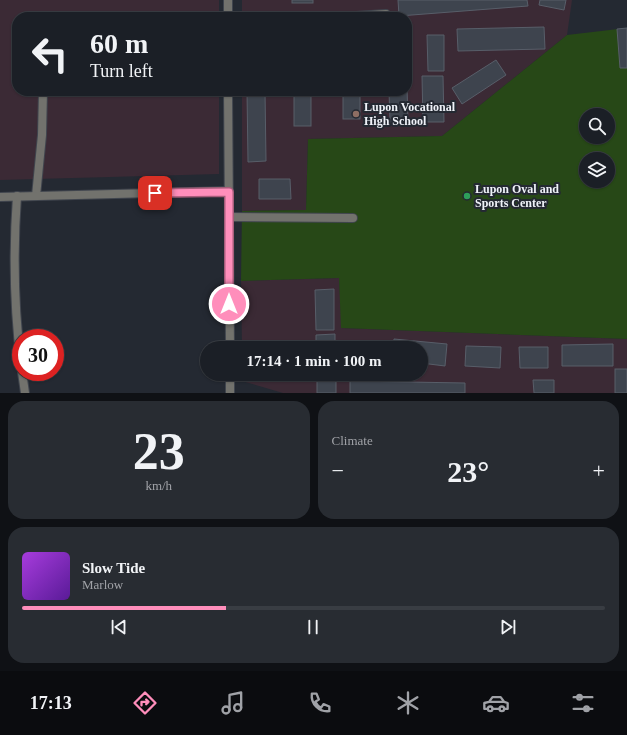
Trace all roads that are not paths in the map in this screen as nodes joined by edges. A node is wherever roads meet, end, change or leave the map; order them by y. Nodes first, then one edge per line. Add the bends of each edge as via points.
1 (228, 0) edge
2 (228, 12) edge
3 (43, 96) edge
4 (228, 96) edge
5 (229, 192) junction
6 (17, 196) junction
7 (36, 196) junction
8 (0, 197) edge
9 (229, 217) junction
10 (353, 218) dead end
11 (17, 329) edge
12 (230, 341) edge
13 (23, 381) edge
14 (230, 381) edge
15 (25, 393) edge
16 (230, 393) edge

1 - 2 street
3 - 7 street
4 - 5 street
5 - 7 street
5 - 9 street
6 - 7 street
6 - 8 street
6 - 11 street via 14,232
9 - 10 street
9 - 12 street
13 - 15 street
14 - 16 street

